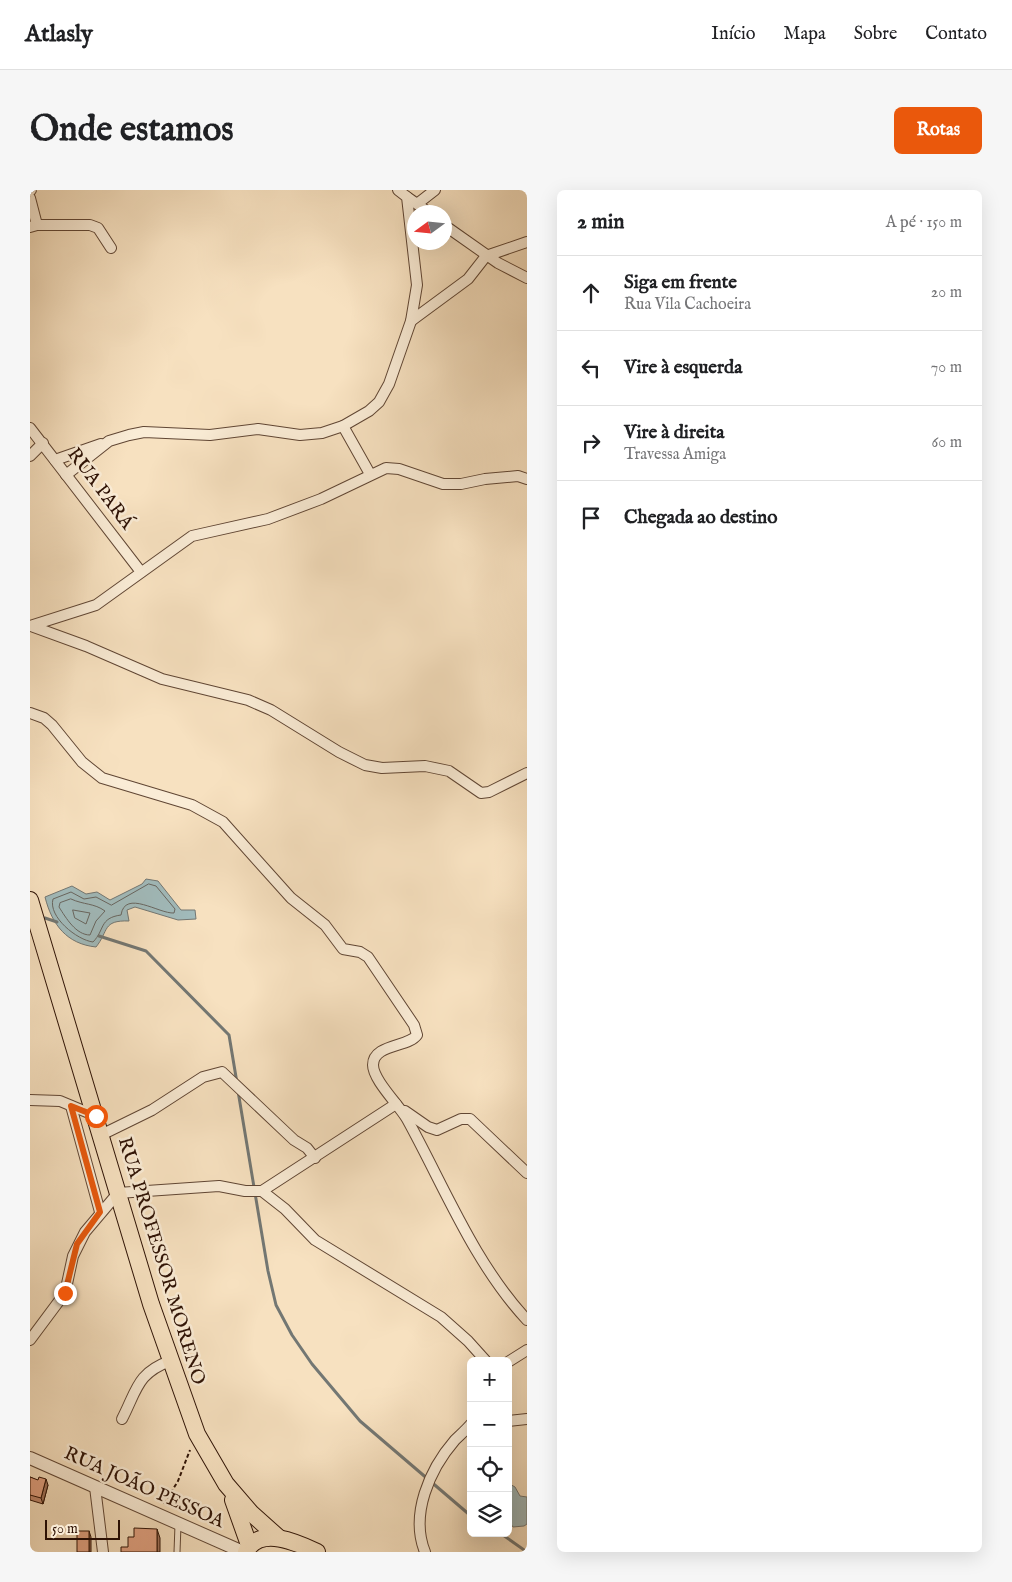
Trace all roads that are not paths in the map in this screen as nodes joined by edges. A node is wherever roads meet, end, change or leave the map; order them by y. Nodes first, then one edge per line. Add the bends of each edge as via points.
1 (398, 190) edge
2 (435, 190) edge
3 (407, 197) junction
4 (30, 198) edge
5 (417, 204) joint
6 (34, 226) edge
7 (452, 231) edge
8 (527, 242) edge
9 (111, 248) dead end
10 (486, 256) junction
11 (527, 278) edge
12 (411, 321) junction
13 (343, 426) junction
14 (30, 428) edge
15 (109, 441) junction
16 (43, 443) junction
17 (30, 456) edge
18 (55, 460) junction
19 (370, 474) junction
20 (66, 475) junction
21 (527, 479) edge
22 (142, 572) junction
23 (31, 626) edge
24 (30, 713) edge
25 (527, 774) edge
26 (30, 900) edge
27 (30, 1100) edge
28 (71, 1106) junction
29 (399, 1107) junction
30 (96, 1116) junction
31 (101, 1135) junction
32 (315, 1158) junction
33 (527, 1173) edge
34 (262, 1191) junction
35 (118, 1193) junction
36 (100, 1212) junction
37 (527, 1320) edge
38 (30, 1340) edge
39 (527, 1350) edge
40 (482, 1357) edge
41 (512, 1359) edge
42 (170, 1361) junction
43 (122, 1419) dead end
44 (527, 1419) edge
45 (512, 1421) edge
46 (467, 1428) edge
47 (30, 1458) edge
48 (226, 1484) junction
49 (95, 1487) junction
50 (178, 1524) junction
51 (279, 1538) junction
52 (246, 1550) edge
53 (103, 1552) edge
54 (177, 1552) edge
55 (317, 1552) edge
56 (425, 1552) edge

1 - 3 street
2 - 5 street
3 - 5 street
3 - 12 street via 417,285
4 - 6 street
6 - 9 street via 95,226
7 - 10 street
8 - 10 street
10 - 11 street
10 - 12 street via 468,280
12 - 13 street via 389,384 379,402
13 - 15 street via 322,433 300,435 258,429 210,435 144,432
13 - 19 street
14 - 16 street, RUA PARÁ
15 - 18 street
15 - 20 street
16 - 17 street
16 - 18 street, RUA PARÁ
18 - 20 street, RUA PARÁ
19 - 21 street via 394,467 443,484 518,476
19 - 22 street via 321,499 268,519 192,536
20 - 22 street, RUA PARÁ
22 - 23 street via 96,605
23 - 25 street via 162,679 248,700 365,765 443,769 481,793
24 - 29 street via 52,725 82,762 102,778 192,805 223,822 292,898 321,921 345,951 360,952 368,958 416,1031 416,1037 385,1050 376,1056 373,1064 375,1074
26 - 30 highway, RUA PROFESSOR MORENO
27 - 28 street via 50,1099
28 - 30 street
28 - 36 street
29 - 32 street
29 - 33 street via 437,1130 461,1118 470,1119
29 - 37 street via 491,1273
30 - 31 highway, RUA PROFESSOR MORENO
31 - 32 street via 152,1110 203,1077 222,1072
31 - 35 highway, RUA PROFESSOR MORENO
32 - 34 street
34 - 35 street via 219,1186
34 - 40 street via 315,1240 441,1317
35 - 36 street
35 - 42 highway, RUA PROFESSOR MORENO
36 - 38 street via 77,1244 65,1293
39 - 41 street
42 - 43 street via 153,1367 142,1377
42 - 48 highway, RUA PROFESSOR MORENO via 197,1434
44 - 45 street
46 - 56 street via 448,1449 422,1501 419,1530
47 - 49 street, RUA JOÃO PESSOA
48 - 51 highway via 251,1514
48 - 52 highway
49 - 50 street, RUA JOÃO PESSOA
49 - 53 street
50 - 52 street, RUA JOÃO PESSOA
50 - 54 lane
51 - 52 highway via 259,1540
51 - 55 highway

